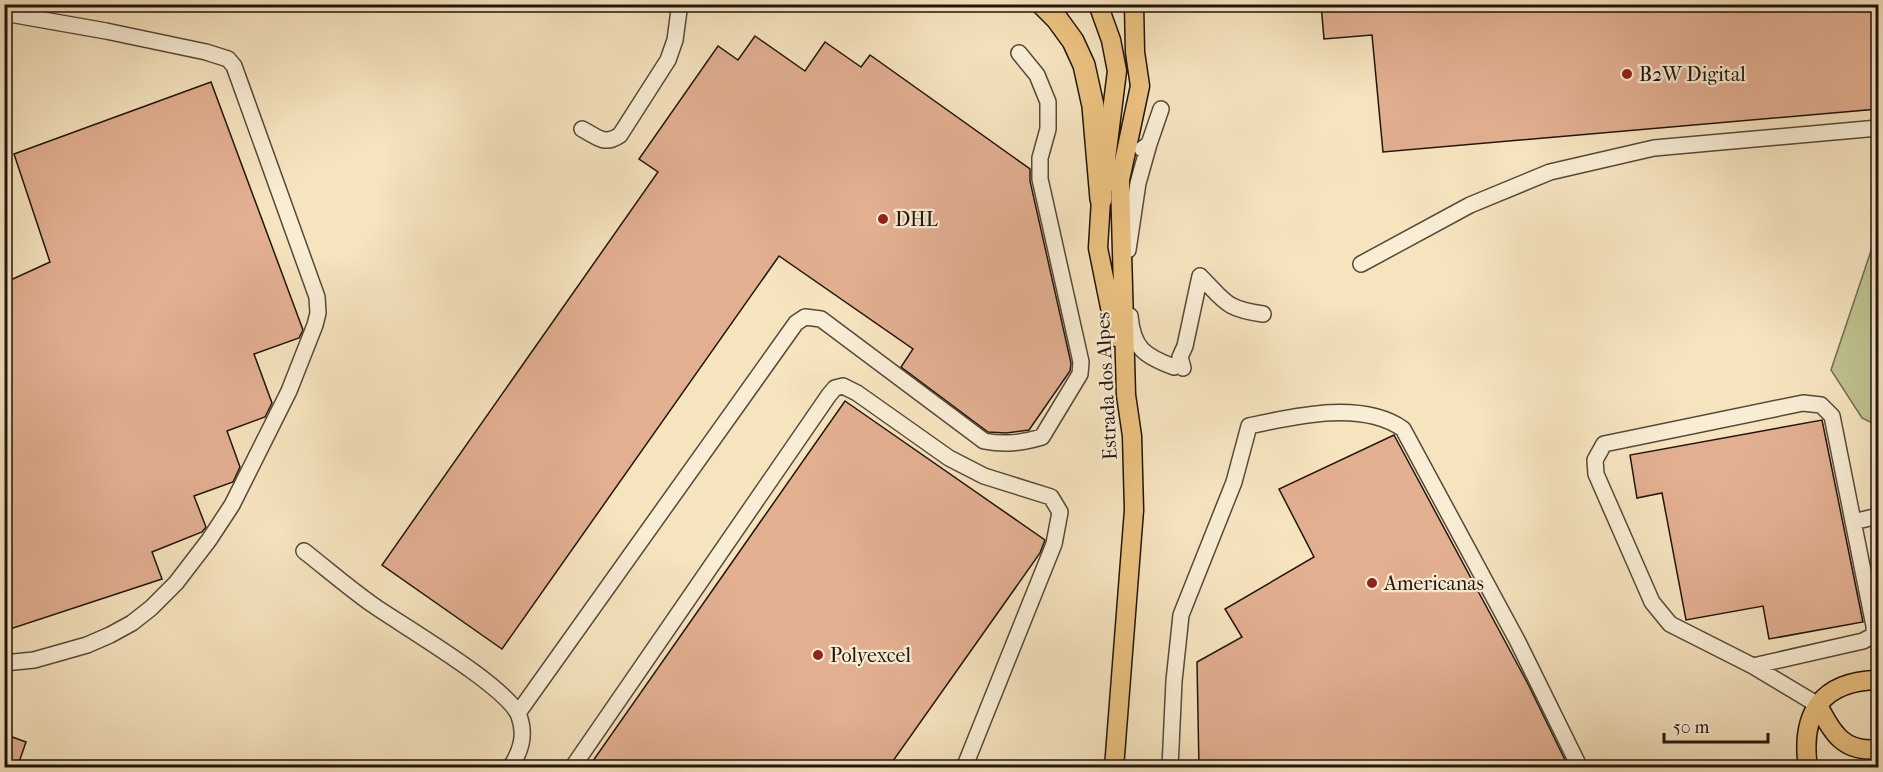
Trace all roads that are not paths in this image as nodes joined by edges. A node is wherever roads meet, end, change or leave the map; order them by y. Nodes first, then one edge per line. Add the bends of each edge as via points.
1 (1042, 4) edge
2 (1098, 4) edge
3 (1134, 4) edge
4 (679, 10) dead end
5 (4, 14) edge
6 (1019, 52) dead end
7 (1161, 109) dead end
8 (1878, 128) edge
9 (582, 129) dead end
10 (1149, 144) junction
11 (1120, 180) junction
12 (1101, 199) junction
13 (1361, 264) dead end
14 (1263, 314) dead end
15 (1126, 395) junction
16 (1878, 516) edge
17 (1853, 522) junction
18 (304, 551) dead end
19 (4, 663) edge
20 (1753, 666) junction
21 (1878, 680) edge
22 (1818, 705) junction
23 (519, 713) junction
24 (1878, 749) edge
25 (510, 768) edge
26 (572, 768) edge
27 (964, 768) edge
28 (1114, 768) edge
29 (1170, 768) edge
30 (1580, 768) edge
31 (1808, 768) edge

1 - 12 highway via 1073,41 1084,65 1093,106
2 - 12 main road via 1117,71
3 - 11 main road, Estrada dos Alpes via 1140,86
4 - 9 lane via 668,60 620,135 605,141
5 - 19 lane via 106,31 228,59 234,66 305,262 318,313 289,391 249,473 209,540 176,583 142,616 110,635 34,660
6 - 23 lane via 1037,75 1048,102 1040,179 1081,362 1080,374 1042,437 1019,444 984,441 821,320 805,317 796,322
7 - 10 lane
8 - 13 lane via 1654,148 1550,172 1470,205
10 - 11 lane via 1138,152
10 - 14 lane via 1128,247 1127,282 1135,342 1156,360 1178,367 1200,276 1231,307
11 - 15 main road, Estrada dos Alpes
12 - 15 main road via 1098,248
15 - 28 main road, Estrada dos Alpes via 1132,436 1134,510
16 - 17 lane
17 - 20 lane via 1874,634 1863,641
17 - 20 lane via 1832,416 1821,405 1803,403 1604,444 1595,460 1596,474 1652,602 1670,624
18 - 23 lane via 371,604 486,681
20 - 22 lane
21 - 22 main road via 1855,681 1840,687
22 - 24 main road via 1838,738 1860,749
22 - 31 main road via 1808,723
23 - 25 lane via 522,745
26 - 27 lane via 830,394 835,387 843,386 950,458 984,477 1051,497 1060,512 1054,544
29 - 30 lane via 1181,615 1234,482 1249,426 1311,413 1373,415 1403,429 1518,642

